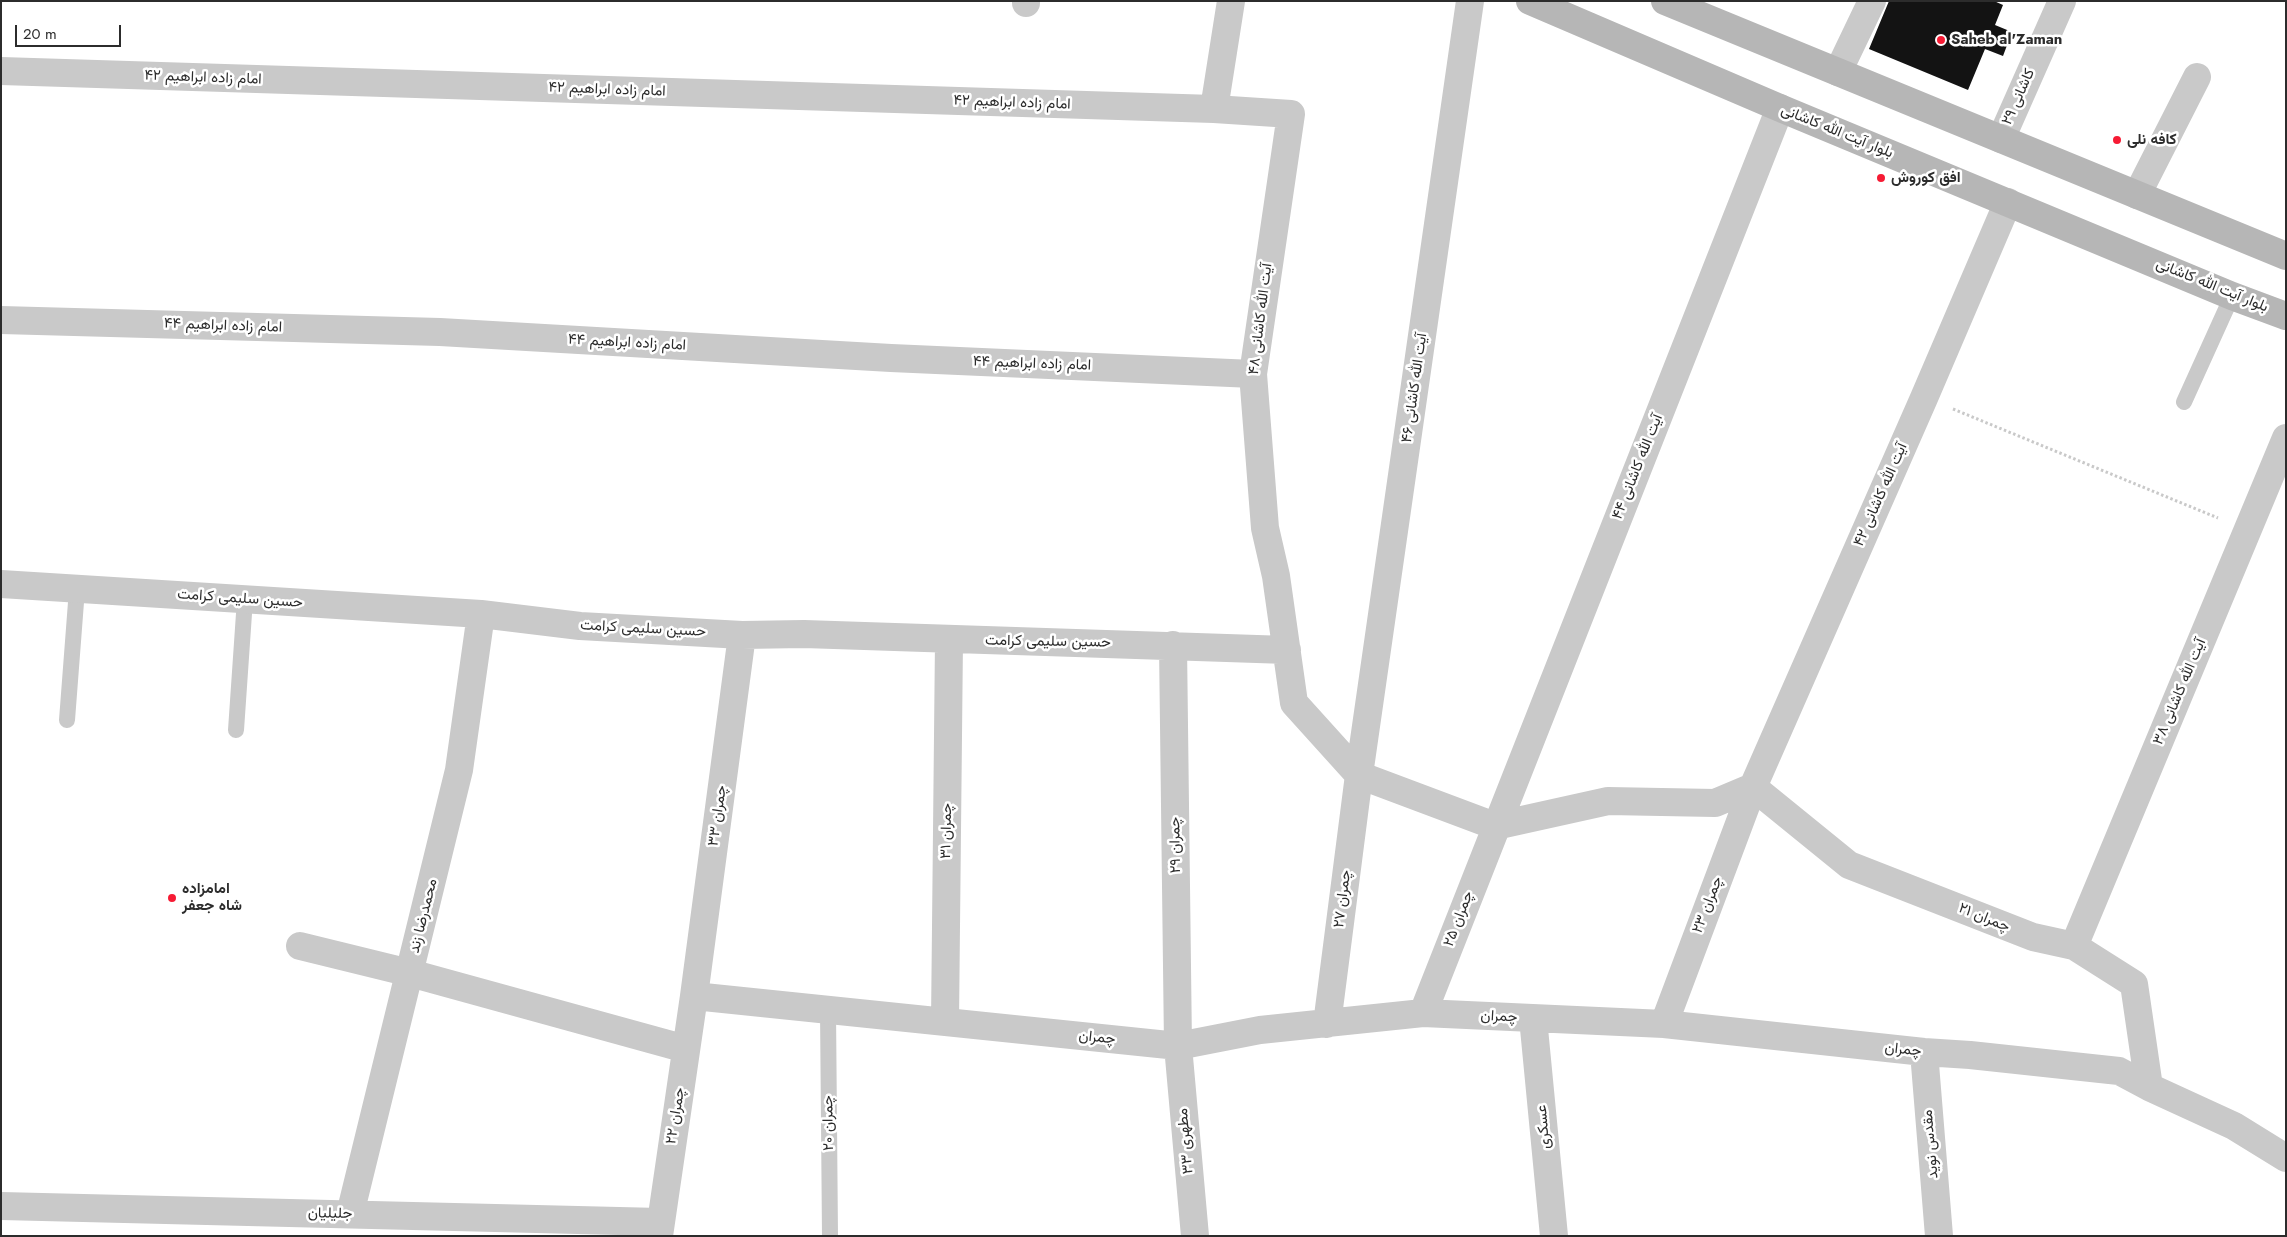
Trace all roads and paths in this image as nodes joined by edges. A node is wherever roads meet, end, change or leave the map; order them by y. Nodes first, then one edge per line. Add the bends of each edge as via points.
1 (1231, 1) edge
2 (1470, 1) edge
3 (1530, 1) edge
4 (1666, 1) edge
5 (1872, 1) edge
6 (2062, 1) edge
7 (1704, 9) edge
8 (1, 71) edge
9 (1838, 72) junction
10 (2197, 77) dead end
11 (1780, 108) junction
12 (1214, 109) junction
13 (2001, 139) junction
14 (2137, 195) junction
15 (2008, 202) junction
16 (2286, 256) edge
17 (2232, 296) junction
18 (2286, 316) edge
19 (1, 320) edge
20 (1253, 374) junction
21 (1924, 398) junction
22 (2184, 402) dead end
23 (2286, 438) edge
24 (2248, 530) junction
25 (1, 584) edge
26 (77, 589) junction
27 (245, 599) junction
28 (481, 614) junction
29 (742, 635) junction
30 (948, 640) junction
31 (1174, 645) junction
32 (1287, 650) junction
33 (67, 720) dead end
34 (236, 730) dead end
35 (1359, 775) junction
36 (1753, 787) junction
37 (1496, 826) junction
38 (300, 946) dead end
39 (2074, 946) junction
40 (410, 973) junction
41 (694, 996) junction
42 (828, 1010) junction
43 (1423, 1013) junction
44 (1533, 1018) junction
45 (945, 1022) junction
46 (1327, 1024) junction
47 (1664, 1024) junction
48 (1178, 1046) junction
49 (686, 1049) junction
50 (1924, 1052) junction
51 (2149, 1087) junction
52 (2286, 1158) edge
53 (1, 1206) edge
54 (350, 1214) junction
55 (659, 1229) edge
56 (830, 1236) edge
57 (1195, 1236) edge
58 (1554, 1236) edge
59 (1939, 1236) edge

1 - 12 street
2 - 35 street, آیت الله کاشانی ۴۶
3 - 11 main road, بلوار آیت الله کاشانی
4 - 7 main road
5 - 9 street
6 - 13 street, کاشانی ۲۹
7 - 9 main road
8 - 12 street, امام زاده ابراهیم ۴۲
9 - 13 main road
10 - 14 street
11 - 15 main road, بلوار آیت الله کاشانی
11 - 37 street, آیت الله کاشانی ۴۴
12 - 20 street, آیت الله کاشانی ۴۸ via 1291,114
13 - 14 main road
14 - 16 main road
15 - 17 main road, بلوار آیت الله کاشانی
15 - 21 street, آیت الله کاشانی ۴۲
17 - 18 main road, بلوار آیت الله کاشانی
17 - 22 lane
19 - 20 street, امام زاده ابراهیم ۴۴ via 440,332 891,358
20 - 32 street, آیت الله کاشانی ۴۸ via 1264,528 1276,576
21 - 24 path
21 - 36 street, آیت الله کاشانی ۴۲
23 - 24 street, آیت الله کاشانی ۳۸
24 - 39 street, آیت الله کاشانی ۳۸
25 - 26 street, حسین سلیمی کرامت
26 - 27 street, حسین سلیمی کرامت
26 - 33 lane
27 - 28 street, حسین سلیمی کرامت
27 - 34 lane
28 - 29 street, حسین سلیمی کرامت via 580,626
28 - 40 street, محمدرضا زند via 460,770
29 - 30 street, حسین سلیمی کرامت via 804,634
29 - 41 street, چمران ۳۳
30 - 31 street, حسین سلیمی کرامت
30 - 45 street, چمران ۳۱
31 - 32 street, حسین سلیمی کرامت
31 - 48 street, چمران ۲۹
32 - 35 street, آیت الله کاشانی ۴۸ via 1294,702
35 - 37 street
35 - 46 street, چمران ۲۷
36 - 37 street via 1715,803 1608,801
36 - 39 street, چمران ۲۱ via 1849,865 2032,937
36 - 47 street, چمران ۲۳
37 - 43 street, چمران ۲۵
38 - 40 street
39 - 51 street, چمران ۲۱ via 2134,984
40 - 49 street
40 - 54 street, محمدرضا زند
41 - 42 street, چمران
41 - 49 street, چمران ۲۲
42 - 45 street, چمران
42 - 56 lane, چمران ۲۰
43 - 44 street, چمران
43 - 46 street, چمران
44 - 47 street, چمران
44 - 58 street, عسکری
45 - 48 street, چمران
46 - 48 street, چمران via 1260,1030
47 - 50 street, چمران
48 - 57 street, مطهری ۳۳
49 - 55 street, چمران ۲۲
50 - 51 street, چمران via 2119,1071
50 - 59 street, مقدس نوید
51 - 52 street, چمران via 2234,1126
53 - 54 street, جلیلیان
54 - 55 street, جلیلیان

